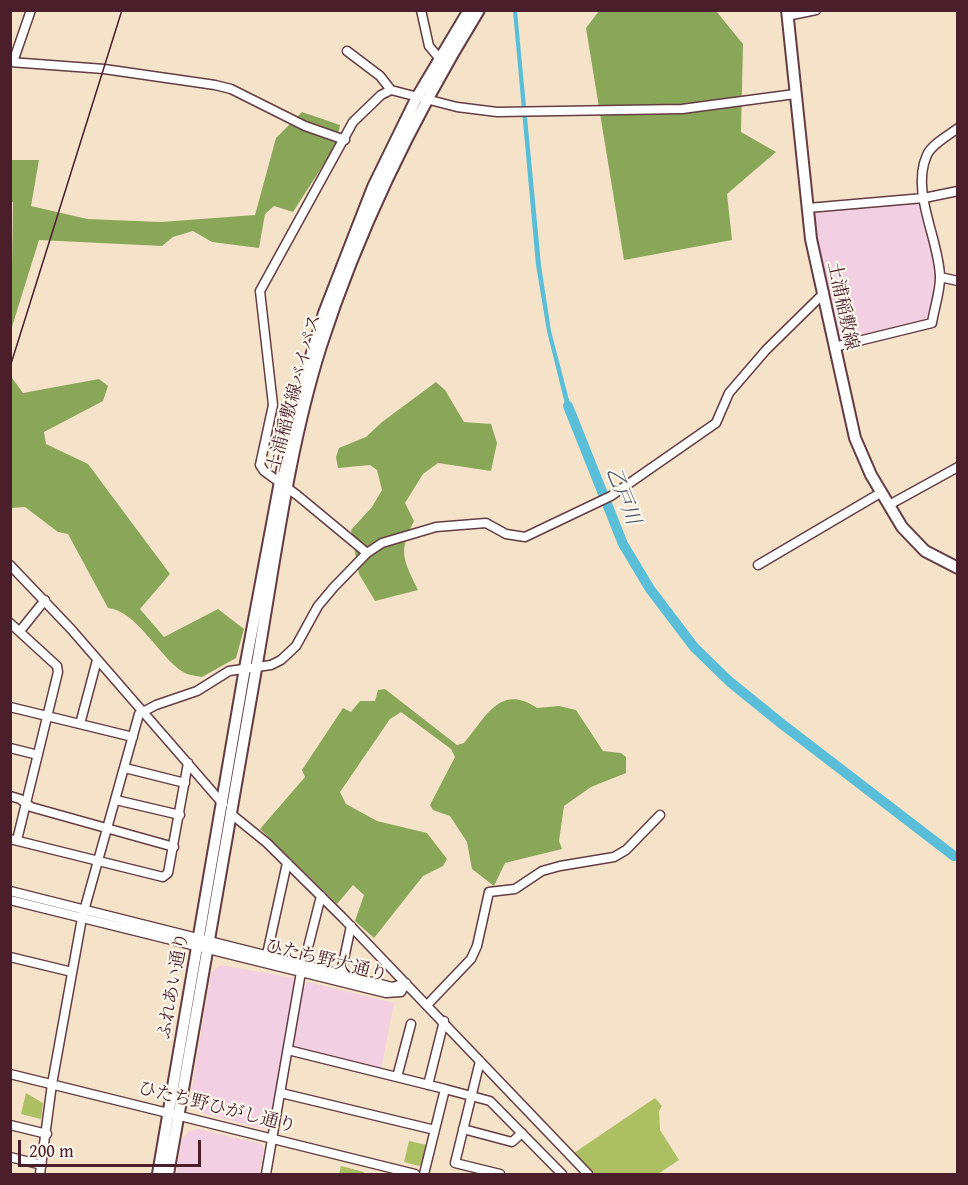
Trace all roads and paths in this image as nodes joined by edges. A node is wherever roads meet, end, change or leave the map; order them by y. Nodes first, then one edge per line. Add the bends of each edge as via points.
1 (31, 10) edge
2 (421, 10) edge
3 (469, 10) edge
4 (479, 10) edge
5 (816, 10) edge
6 (787, 14) edge
7 (347, 51) dead end
8 (439, 58) junction
9 (12, 62) edge
10 (392, 90) junction
11 (795, 94) junction
12 (422, 98) junction
13 (957, 128) edge
14 (345, 140) junction
15 (957, 191) edge
16 (924, 198) junction
17 (808, 208) junction
18 (940, 277) junction
19 (957, 281) edge
20 (824, 293) junction
21 (834, 348) junction
22 (957, 468) edge
23 (283, 484) junction
24 (882, 492) junction
25 (889, 505) junction
26 (367, 553) junction
27 (10, 565) edge
28 (758, 565) dead end
29 (957, 568) edge
30 (45, 600) junction
31 (10, 623) edge
32 (20, 631) junction
33 (97, 660) junction
34 (251, 668) junction
35 (10, 707) edge
36 (142, 712) junction
37 (48, 716) junction
38 (80, 724) junction
39 (133, 737) junction
40 (10, 748) edge
41 (38, 755) junction
42 (188, 763) junction
43 (125, 768) junction
44 (184, 783) junction
45 (10, 796) edge
46 (116, 800) junction
47 (26, 804) junction
48 (226, 808) junction
49 (180, 815) junction
50 (660, 815) dead end
51 (108, 828) junction
52 (14, 839) edge
53 (174, 847) junction
54 (99, 861) junction
55 (286, 863) junction
56 (10, 891) edge
57 (321, 896) junction
58 (10, 900) edge
59 (84, 914) junction
60 (351, 926) junction
61 (203, 943) junction
62 (267, 954) junction
63 (10, 957) edge
64 (302, 968) junction
65 (72, 972) junction
66 (341, 974) junction
67 (406, 983) junction
68 (428, 1004) junction
69 (444, 1020) junction
70 (411, 1024) dead end
71 (288, 1050) junction
72 (480, 1061) junction
73 (10, 1074) edge
74 (397, 1077) junction
75 (52, 1084) junction
76 (428, 1085) junction
77 (445, 1089) junction
78 (280, 1093) junction
79 (472, 1096) junction
80 (174, 1113) junction
81 (10, 1125) edge
82 (463, 1129) junction
83 (435, 1130) junction
84 (522, 1133) junction
85 (47, 1134) junction
86 (274, 1139) junction
87 (10, 1157) edge
88 (42, 1165) junction
89 (40, 1174) edge
90 (158, 1174) edge
91 (168, 1174) edge
92 (266, 1174) edge
93 (415, 1174) edge
94 (424, 1174) edge
95 (500, 1174) edge
96 (562, 1174) edge
97 (588, 1174) edge

1 - 9 street
2 - 8 street via 429,46
3 - 8 main road, 土浦稲敷線バイパス
4 - 12 main road, 土浦稲敷線バイパス
5 - 6 street
6 - 11 main road, 土浦稲敷線
7 - 10 street
8 - 12 main road, 土浦稲敷線バイパス
9 - 14 street via 104,69 215,85
10 - 12 street
10 - 14 street via 376,99 353,122
11 - 12 street via 682,109 528,112 475,110
11 - 17 main road, 土浦稲敷線
12 - 23 main road, 土浦稲敷線バイパス via 344,280
13 - 16 street via 927,154
14 - 23 street via 260,291 273,405 260,465
15 - 16 street
16 - 17 street
16 - 18 street
17 - 20 main road, 土浦稲敷線
18 - 19 street
18 - 21 street via 932,323
20 - 21 main road, 土浦稲敷線
20 - 26 street via 729,393 716,423 608,498 525,537 506,534 486,523 446,526 393,539
21 - 24 main road, 土浦稲敷線 via 855,438
22 - 25 street
23 - 26 street
23 - 34 main road, 土浦稲敷線バイパス
24 - 25 main road, 土浦稲敷線
24 - 28 street
25 - 29 main road, 土浦稲敷線 via 902,527 925,551
26 - 34 street via 318,606 303,636 288,654 274,663
27 - 30 street
30 - 32 street
30 - 33 street
31 - 32 street
32 - 37 street via 57,666
33 - 36 street
33 - 38 street
34 - 36 street via 229,671 211,683
34 - 48 main road, 土浦稲敷線バイパス
35 - 37 street
36 - 39 street
36 - 42 street
37 - 38 street
37 - 41 street
38 - 39 street
39 - 43 street
40 - 41 street
41 - 47 street
42 - 44 street
42 - 48 street
43 - 44 street
43 - 46 street
44 - 49 street
45 - 47 street
46 - 49 street
46 - 51 street
47 - 51 street
47 - 52 street
48 - 55 street
48 - 61 main road, ふれあい通り
49 - 53 street
50 - 68 street via 626,850 614,856 542,871 515,889 489,892 471,959
51 - 53 street
51 - 54 street
52 - 54 street
53 - 54 street via 168,873 163,877
54 - 59 street
55 - 57 street
55 - 62 street
56 - 59 street, ひたち野大通り
57 - 60 street
57 - 64 street
58 - 59 street, ひたち野大通り
59 - 61 street, ひたち野大通り
59 - 65 street
60 - 66 street
60 - 67 street
61 - 62 street, ひたち野大通り
61 - 64 street, ひたち野大通り
61 - 80 main road, ふれあい通り
62 - 64 street, ひたち野大通り
63 - 65 street
64 - 66 street, ひたち野大通り
64 - 67 street, ひたち野大通り via 396,994
64 - 71 street
65 - 75 street
66 - 67 street, ひたち野大通り via 392,987
67 - 68 street
68 - 69 street
69 - 72 street
69 - 76 street
70 - 74 street
71 - 74 street
71 - 78 street
72 - 79 street
72 - 97 street
73 - 75 street, ひたち野ひがし通り
74 - 76 street
75 - 80 street, ひたち野ひがし通り
75 - 85 street
76 - 77 street
77 - 79 street
77 - 83 street
78 - 83 street
78 - 86 street
79 - 82 street
79 - 84 street via 490,1101
80 - 86 street, ひたち野ひがし通り
80 - 90 main road, ふれあい通り
80 - 91 main road, ふれあい通り
81 - 85 street
82 - 84 street via 512,1142
82 - 95 street via 455,1163
83 - 94 street
84 - 96 street
85 - 88 street
86 - 92 street
86 - 93 street, ひたち野ひがし通り
87 - 88 street
88 - 89 street

